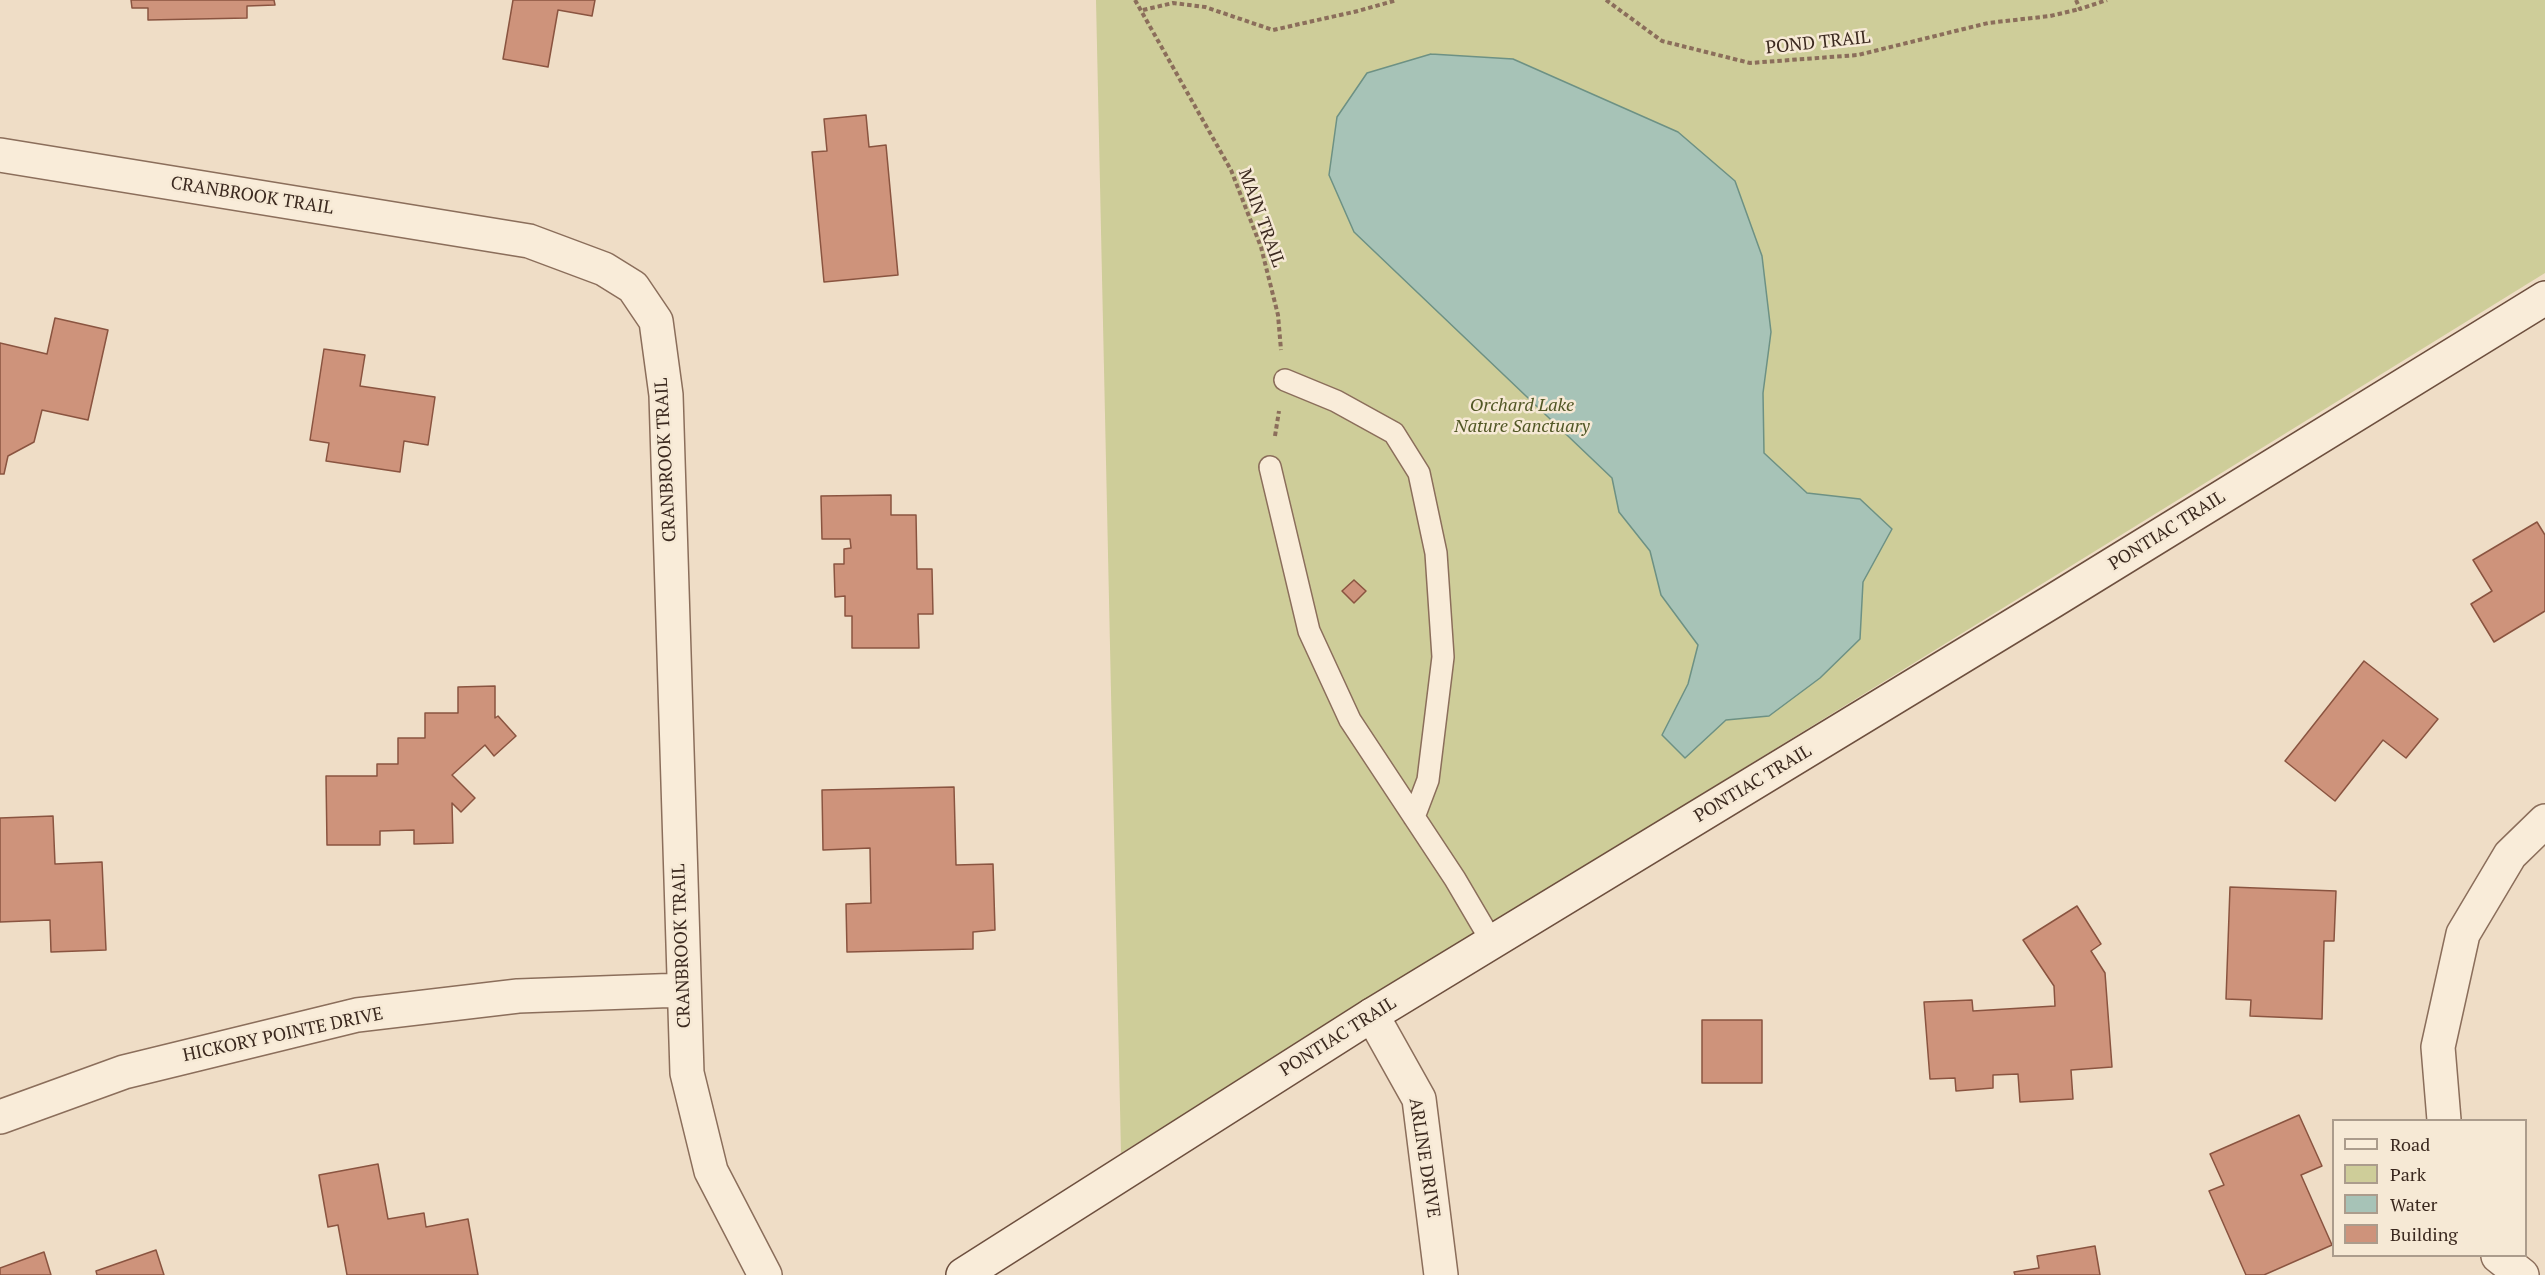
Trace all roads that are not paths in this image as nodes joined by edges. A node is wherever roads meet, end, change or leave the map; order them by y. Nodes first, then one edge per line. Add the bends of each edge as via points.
1 (0, 154) edge
2 (2545, 298) edge
3 (1284, 380) road end
4 (1270, 467) road end
5 (1414, 817) junction
6 (2545, 821) edge
7 (1492, 942) junction
8 (683, 990) junction
9 (1372, 1016) junction
10 (0, 1117) edge
11 (2444, 1119) edge
12 (2500, 1257) edge
13 (765, 1275) edge
14 (963, 1275) edge
15 (1441, 1275) edge
16 (2522, 1275) edge

1 - 8 street, CRANBROOK TRAIL via 529,241 604,268 633,286 656,321 666,395
2 - 7 street, PONTIAC TRAIL
3 - 5 lane via 1336,401 1394,433 1419,473 1436,553 1443,657 1428,780
4 - 5 lane via 1309,631 1350,720
5 - 7 lane
6 - 11 street via 2511,855 2463,934 2438,1047
7 - 9 street, PONTIAC TRAIL
8 - 10 street, HICKORY POINTE DRIVE via 518,996 357,1016 124,1072
8 - 13 street, CRANBROOK TRAIL via 687,1073 711,1171
9 - 14 street, PONTIAC TRAIL
9 - 15 street, ARLINE DRIVE via 1419,1099
12 - 16 street

